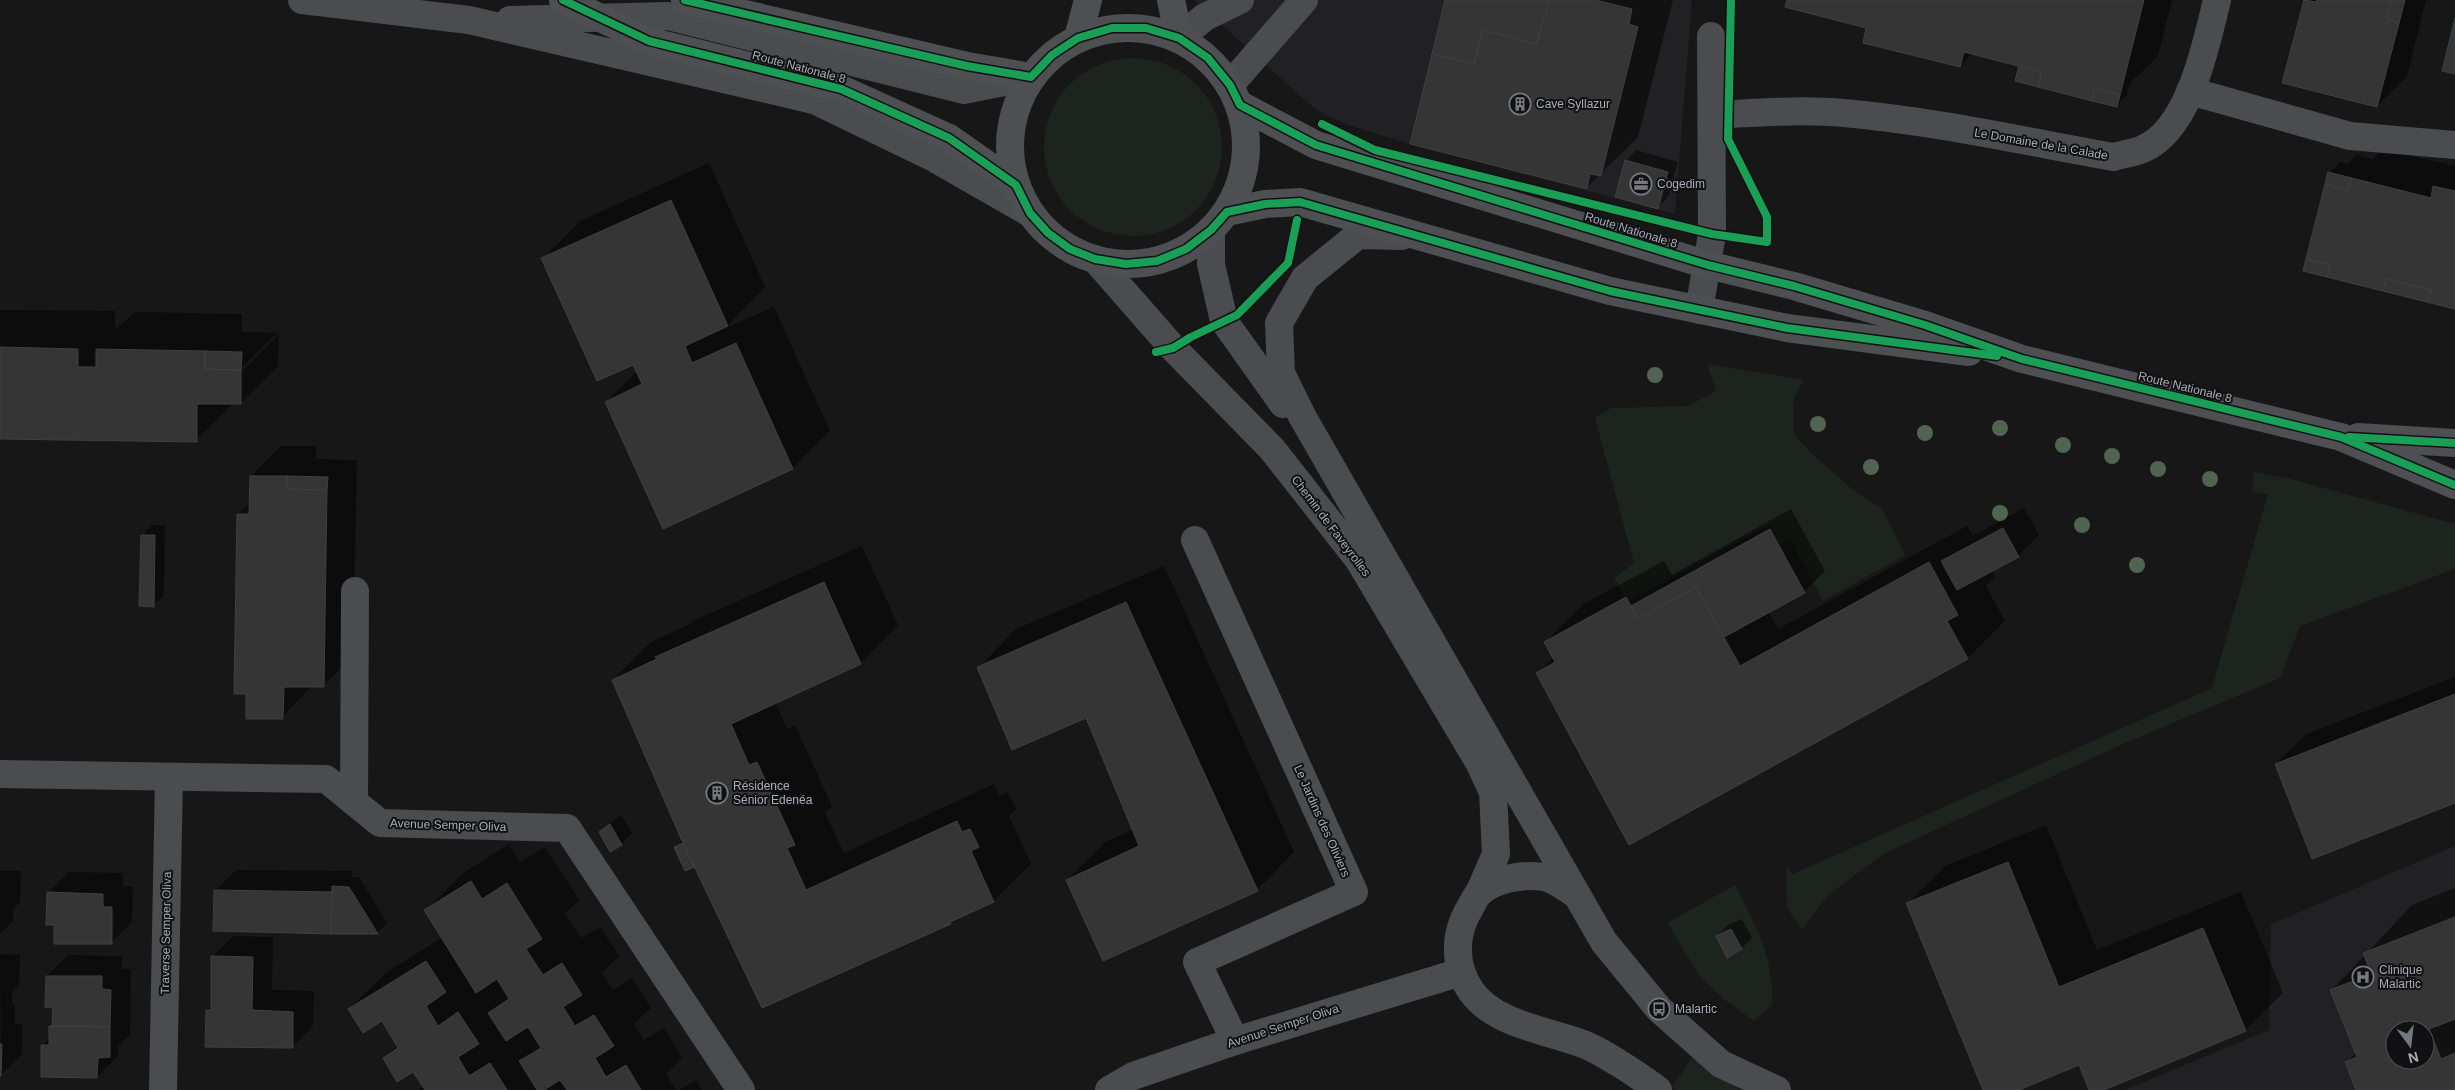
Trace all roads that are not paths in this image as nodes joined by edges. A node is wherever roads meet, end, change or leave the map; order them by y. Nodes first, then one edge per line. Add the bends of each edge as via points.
1 (302, 0) edge
2 (563, 0) edge
3 (685, 0) edge
4 (1088, 0) edge
5 (1171, 0) edge
6 (1240, 0) edge
7 (1304, 0) edge
8 (2217, 0) edge
9 (604, 18) junction
10 (468, 20) junction
11 (1711, 36) dead end
12 (1078, 38) junction
13 (1179, 38) junction
14 (1031, 77) junction
15 (2190, 91) junction
16 (1235, 95) junction
17 (1712, 115) junction
18 (2455, 144) edge
19 (1016, 185) junction
20 (1030, 213) junction
21 (1219, 221) junction
22 (1416, 237) junction
23 (1095, 260) junction
24 (1708, 265) junction
25 (1700, 310) junction
26 (2022, 359) junction
27 (2342, 437) junction
28 (2455, 443) edge
29 (2455, 485) edge
30 (1351, 499) junction
31 (1195, 540) dead end
32 (355, 591) dead end
33 (0, 774) edge
34 (169, 777) junction
35 (354, 802) junction
36 (1479, 893) junction
37 (1574, 893) junction
38 (1460, 972) junction
39 (1235, 1041) junction
40 (163, 1090) edge
41 (740, 1090) edge
42 (1109, 1090) edge
43 (1658, 1090) edge
44 (1776, 1090) edge

1 - 10 street
2 - 9 main road, Route Nationale 8
3 - 14 main road via 967,66
4 - 12 main road
5 - 13 main road
6 - 13 street via 1205,17
7 - 16 street
8 - 15 street, Le Domaine de la Calade via 2196,80
9 - 10 street
9 - 14 street via 668,16 964,90
9 - 19 main road, Route Nationale 8 via 649,41 841,89 948,138
10 - 20 street via 814,100 936,159
11 - 17 street
12 - 13 main road via 1112,28 1146,28
12 - 14 main road via 1052,54
13 - 16 main road via 1208,58
14 - 19 main road via 1017,102 1010,129 1010,158
15 - 17 street, Le Domaine de la Calade via 2167,132 2144,148 2113,157 1844,113 1776,111
15 - 18 street via 2350,136
16 - 21 main road via 1246,132 1246,160 1239,187
16 - 24 main road, Route Nationale 8 via 1316,146
17 - 24 street via 1712,234
19 - 20 main road
20 - 23 main road via 1048,233 1070,249
21 - 22 main road, Route Nationale 8 via 1265,204 1300,202
21 - 23 main road via 1186,249 1157,261 1126,264
21 - 30 street, Chemin de Faveyrolles via 1211,264 1224,321
22 - 25 main road, Route Nationale 8 via 1610,292
22 - 30 street, Chemin de Faveyrolles via 1358,235 1305,278 1279,323 1280,373
23 - 36 street, Chemin de Faveyrolles via 1173,348 1272,449 1359,560 1480,764 1493,792 1496,854
24 - 25 street
24 - 26 main road, Route Nationale 8 via 1794,286 1925,325
25 - 26 main road, Route Nationale 8 via 1787,328
26 - 27 main road, Route Nationale 8
27 - 28 main road, Route Nationale 8
27 - 29 main road, Route Nationale 8
30 - 37 street, Chemin de Faveyrolles
31 - 39 street, Le Jardins des Oliviers via 1354,892 1197,962
32 - 35 street
33 - 34 street, Avenue Semper Oliva
34 - 35 street, Avenue Semper Oliva via 326,779
34 - 40 street, Traverse Semper Oliva
35 - 41 street, Avenue Semper Oliva via 380,822 567,828
36 - 37 street via 1497,882 1519,876 1546,877
36 - 38 street, Chemin de Faveyrolles via 1464,916 1456,941
37 - 44 street, Chemin de Faveyrolles via 1604,942 1659,1009 1721,1064
38 - 39 street, Avenue Semper Oliva
38 - 43 street via 1472,992 1488,1007 1511,1020 1586,1045
39 - 42 street, Avenue Semper Oliva via 1134,1076

